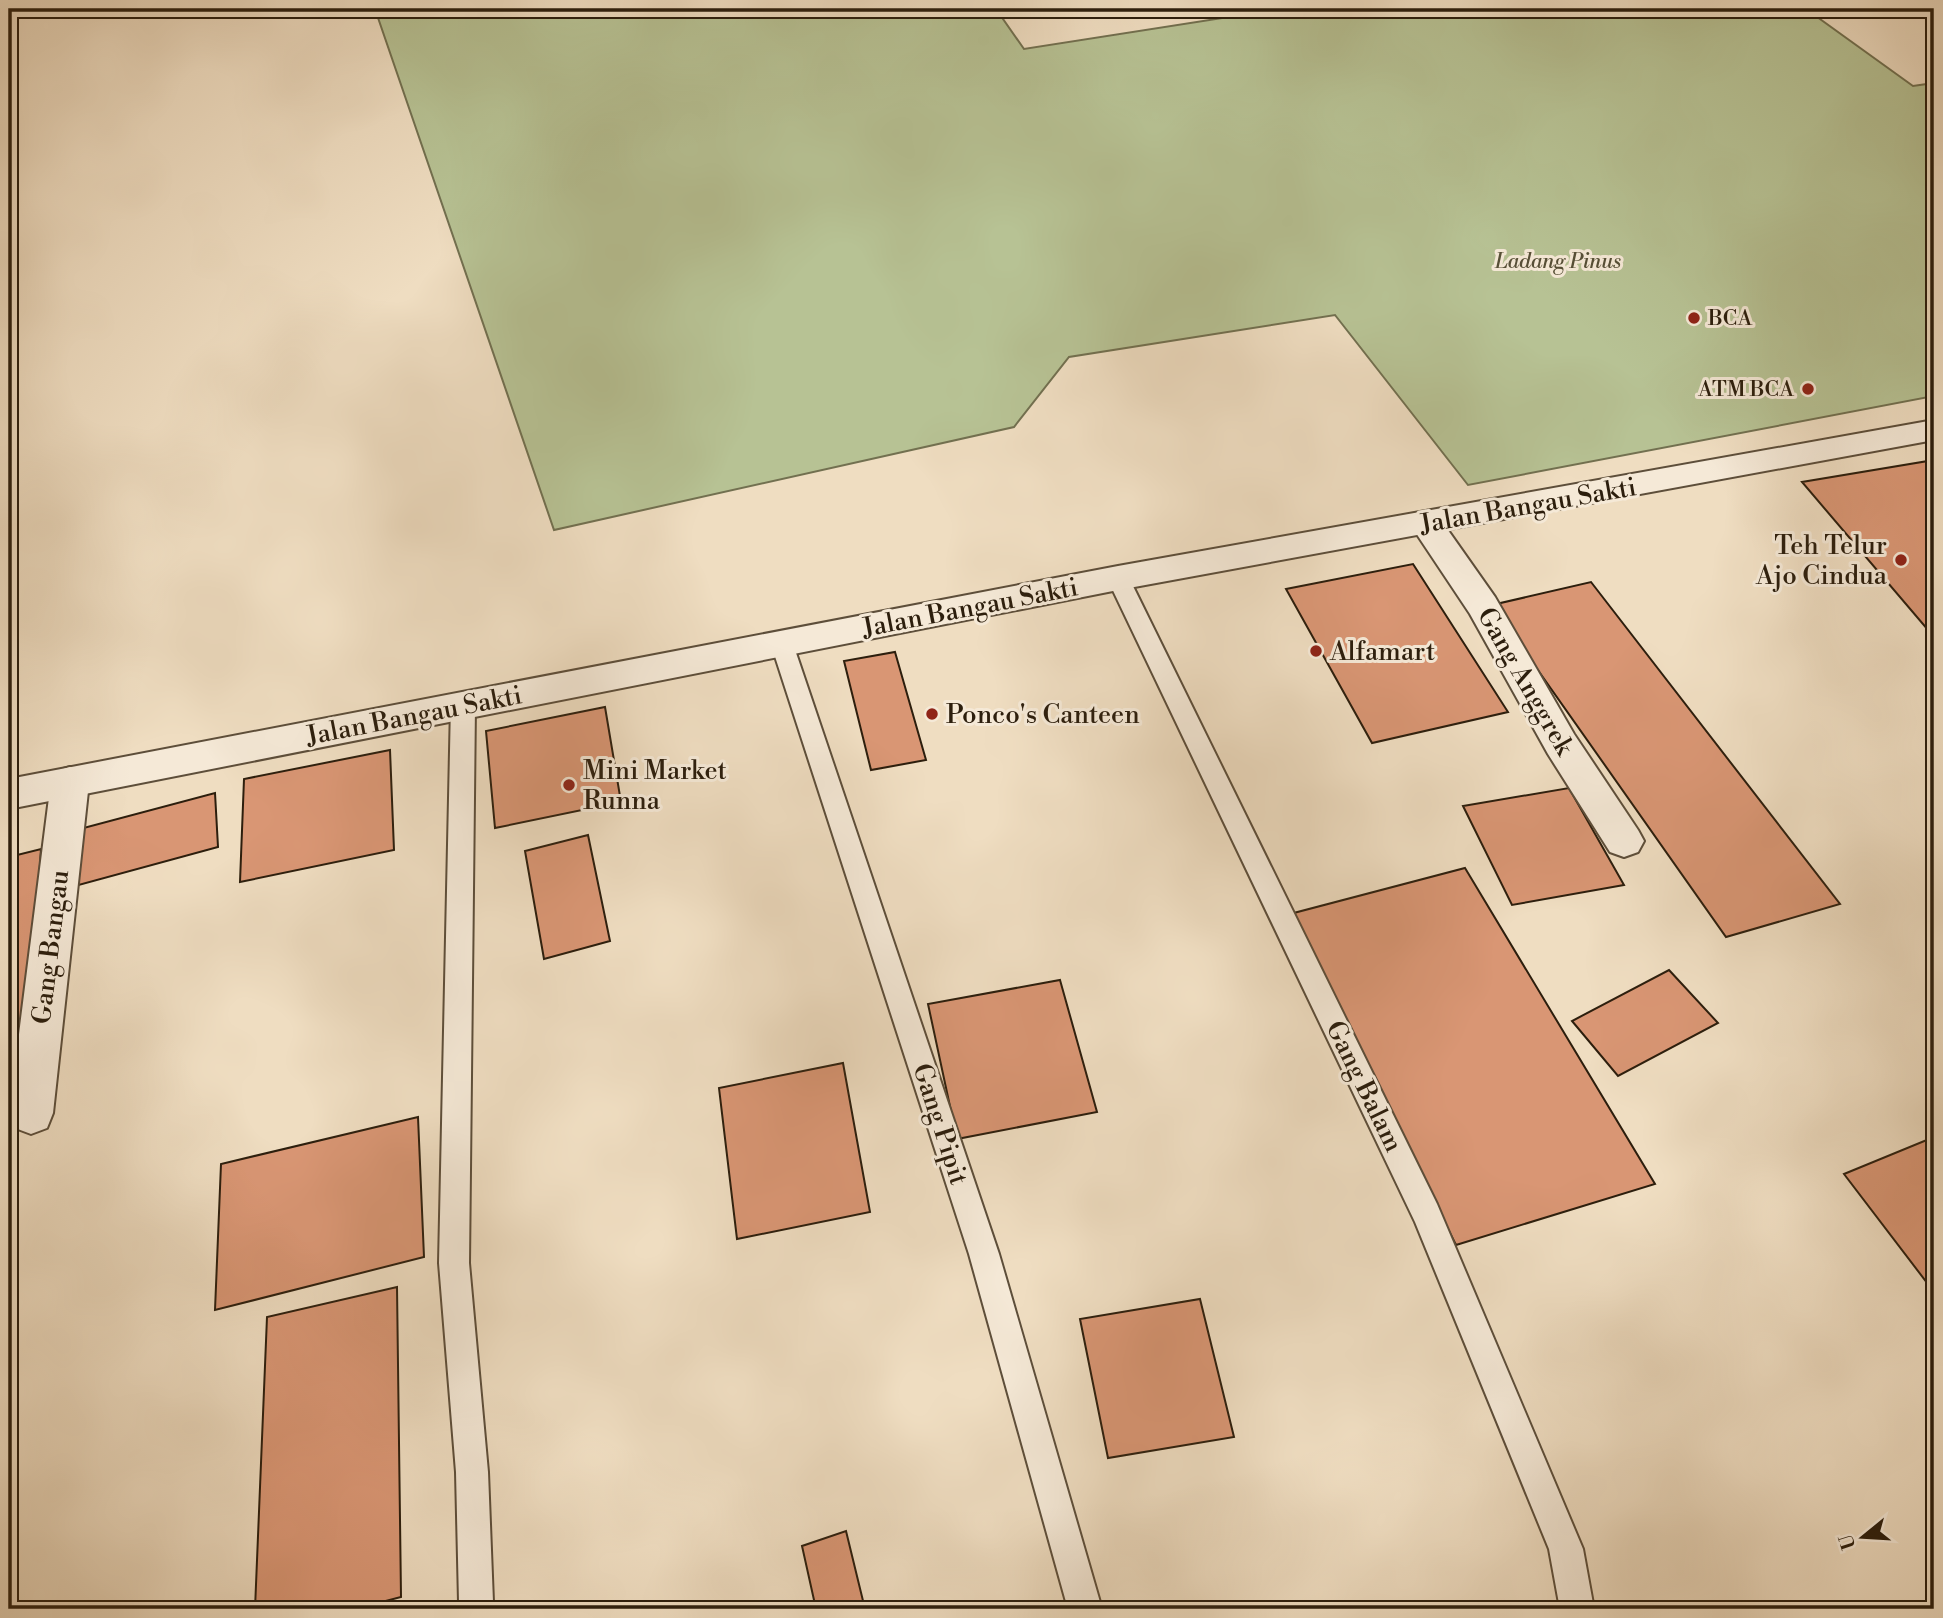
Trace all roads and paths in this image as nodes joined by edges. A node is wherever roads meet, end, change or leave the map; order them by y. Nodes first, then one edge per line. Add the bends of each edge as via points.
1 (1934, 430) edge
2 (1426, 524) junction
3 (1118, 578) junction
4 (782, 644) junction
5 (463, 705) junction
6 (70, 782) junction
7 (9, 794) edge
8 (1624, 841) dead end
9 (31, 1113) dead end
10 (476, 1602) dead end
11 (1085, 1609) edge
12 (1577, 1609) edge

1 - 2 street, Jalan Bangau Sakti
2 - 3 street, Jalan Bangau Sakti
2 - 8 street, Gang Anggrek via 1483,606 1561,744
3 - 4 street, Jalan Bangau Sakti
3 - 12 lane, Gang Balam via 1427,1214 1566,1549
4 - 5 street, Jalan Bangau Sakti
4 - 11 lane, Gang Pipit via 984,1254
5 - 6 street, Jalan Bangau Sakti
5 - 10 lane via 454,1264 472,1472
6 - 7 street, Jalan Bangau Sakti
6 - 9 street, Gang Bangau

